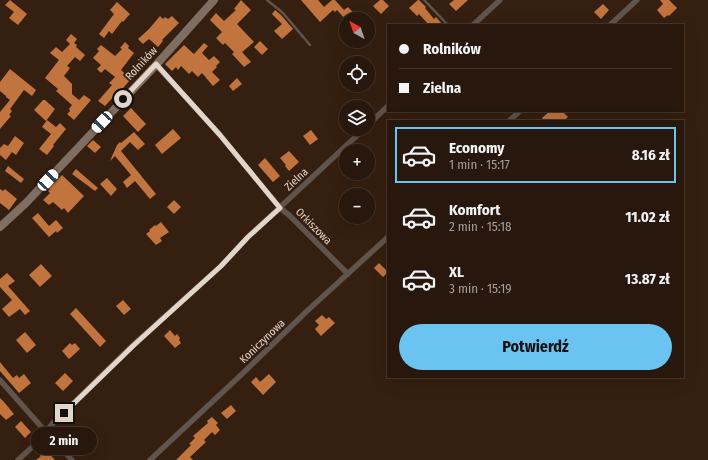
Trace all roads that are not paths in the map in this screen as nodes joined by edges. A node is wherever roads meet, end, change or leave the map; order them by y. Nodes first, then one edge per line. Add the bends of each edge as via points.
1 (214, 0) edge
2 (267, 0) edge
3 (424, 0) edge
4 (500, 0) edge
5 (637, 0) edge
6 (447, 24) edge
7 (474, 24) edge
8 (611, 24) edge
9 (310, 45) dead end
10 (156, 64) junction
11 (387, 107) edge
12 (519, 112) edge
13 (375, 118) edge
14 (510, 120) edge
15 (357, 136) edge
16 (280, 208) junction
17 (0, 227) edge
18 (387, 238) edge
19 (348, 274) junction
20 (0, 380) edge
21 (46, 432) junction
22 (18, 460) edge
23 (72, 460) edge
24 (150, 460) edge

1 - 10 street, Rolników
2 - 9 lane via 286,16
3 - 6 lane
4 - 7 street
5 - 8 street
10 - 16 street, Orkiszowa via 220,135
10 - 17 street, Rolników via 26,203
11 - 13 street
12 - 14 street
15 - 16 street, Zielna
16 - 19 street, Orkiszowa
16 - 21 street, Zielna
18 - 19 street, Koniczynowa
19 - 24 street, Koniczynowa
20 - 21 street
21 - 22 street, Zielna
21 - 23 street

